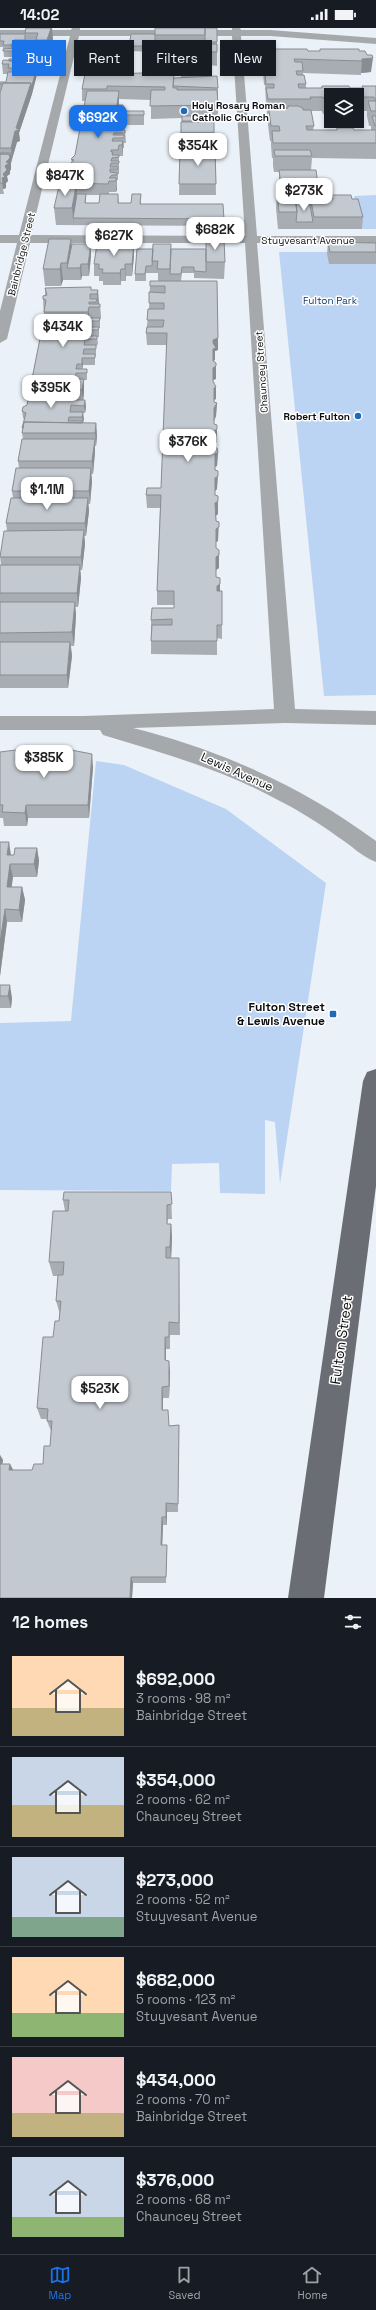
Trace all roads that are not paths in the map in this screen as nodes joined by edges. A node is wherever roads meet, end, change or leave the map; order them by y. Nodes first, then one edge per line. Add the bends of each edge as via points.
1 (75, 30) edge
2 (236, 30) edge
3 (0, 33) edge
4 (376, 41) edge
5 (0, 239) edge
6 (24, 239) junction
7 (251, 240) junction
8 (376, 240) edge
9 (0, 339) edge
10 (285, 716) junction
11 (376, 718) edge
12 (0, 723) edge
13 (84, 723) junction
14 (376, 853) edge
15 (376, 1081) edge
16 (306, 1598) edge

1 - 2 street
1 - 3 street
1 - 6 street, Bainbridge Street
2 - 4 street
2 - 7 street, Chauncey Street
5 - 6 street, Stuyvesant Avenue
6 - 7 street, Stuyvesant Avenue
6 - 9 street, Bainbridge Street
7 - 8 street, Stuyvesant Avenue
7 - 10 street, Chauncey Street
10 - 11 street, Lewis Avenue
10 - 13 street, Lewis Avenue
12 - 13 street, Lewis Avenue
13 - 14 street, Lewis Avenue via 193,753 254,778 314,809
15 - 16 main road, Fulton Street

